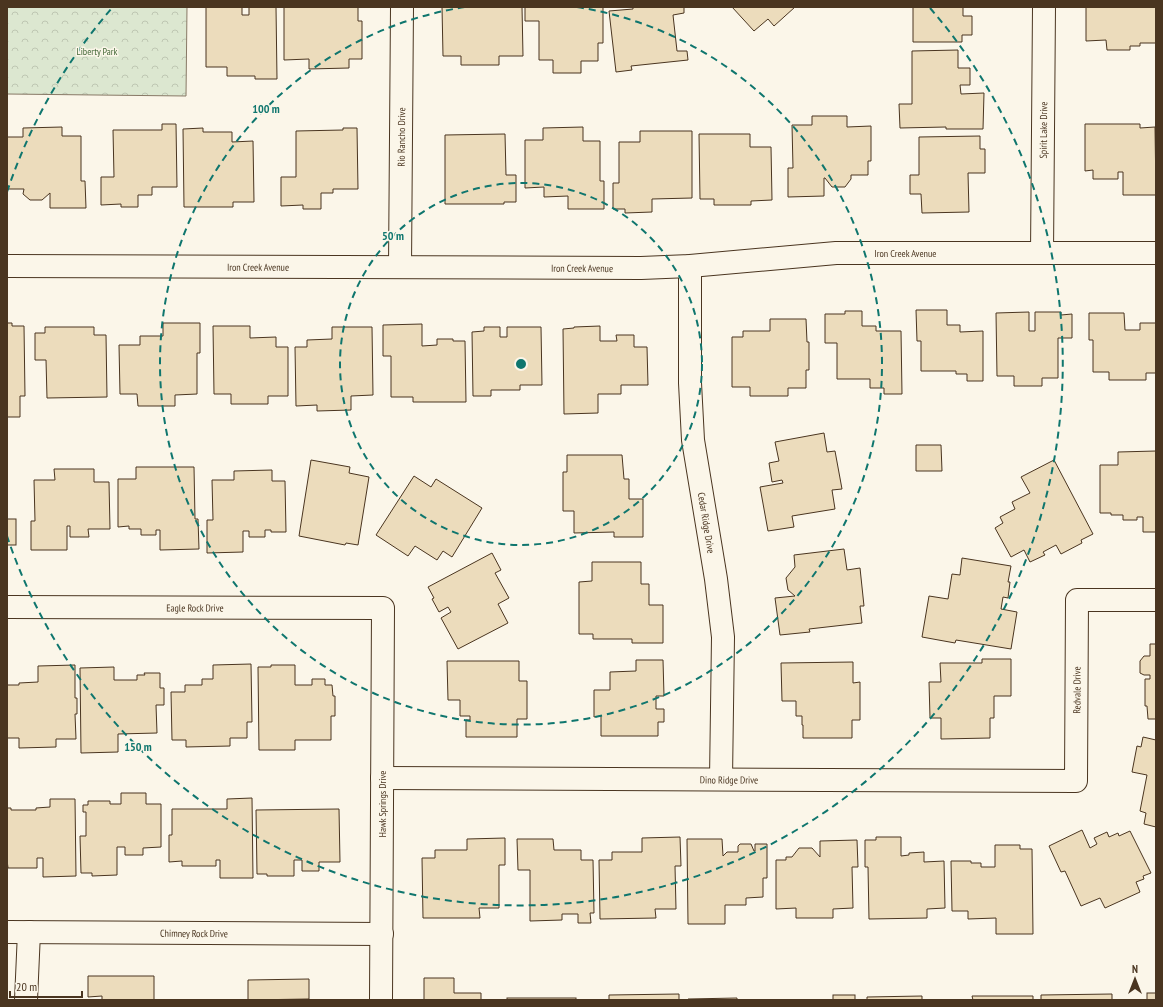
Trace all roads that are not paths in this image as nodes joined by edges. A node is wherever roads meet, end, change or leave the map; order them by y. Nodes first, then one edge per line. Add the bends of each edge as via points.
1 (402, 7) edge
2 (1044, 7) edge
3 (1042, 253) junction
4 (1156, 253) edge
5 (7, 266) edge
6 (690, 266) junction
7 (400, 267) junction
8 (1156, 600) edge
9 (7, 607) edge
10 (383, 608) joint
11 (382, 778) junction
12 (721, 779) junction
13 (1076, 781) joint
14 (7, 932) edge
15 (29, 932) junction
16 (382, 934) junction
17 (26, 1000) edge
18 (381, 1000) edge

1 - 7 street, Rio Rancho Drive
2 - 3 street, Spirit Lake Drive
3 - 4 street, Iron Creek Avenue
3 - 6 street, Iron Creek Avenue via 836,253
5 - 7 street, Iron Creek Avenue
6 - 7 street, Iron Creek Avenue
6 - 12 street, Cedar Ridge Drive via 690,383 693,440 723,637
8 - 13 street, Redvale Drive via 1077,600
9 - 10 street, Eagle Rock Drive
10 - 11 street, Hawk Springs Drive
11 - 12 street, Dino Ridge Drive
11 - 16 street, Hawk Springs Drive
12 - 13 street, Dino Ridge Drive
14 - 15 street, Chimney Rock Drive
15 - 16 street, Chimney Rock Drive
15 - 17 street
16 - 18 street, Hawk Springs Drive

